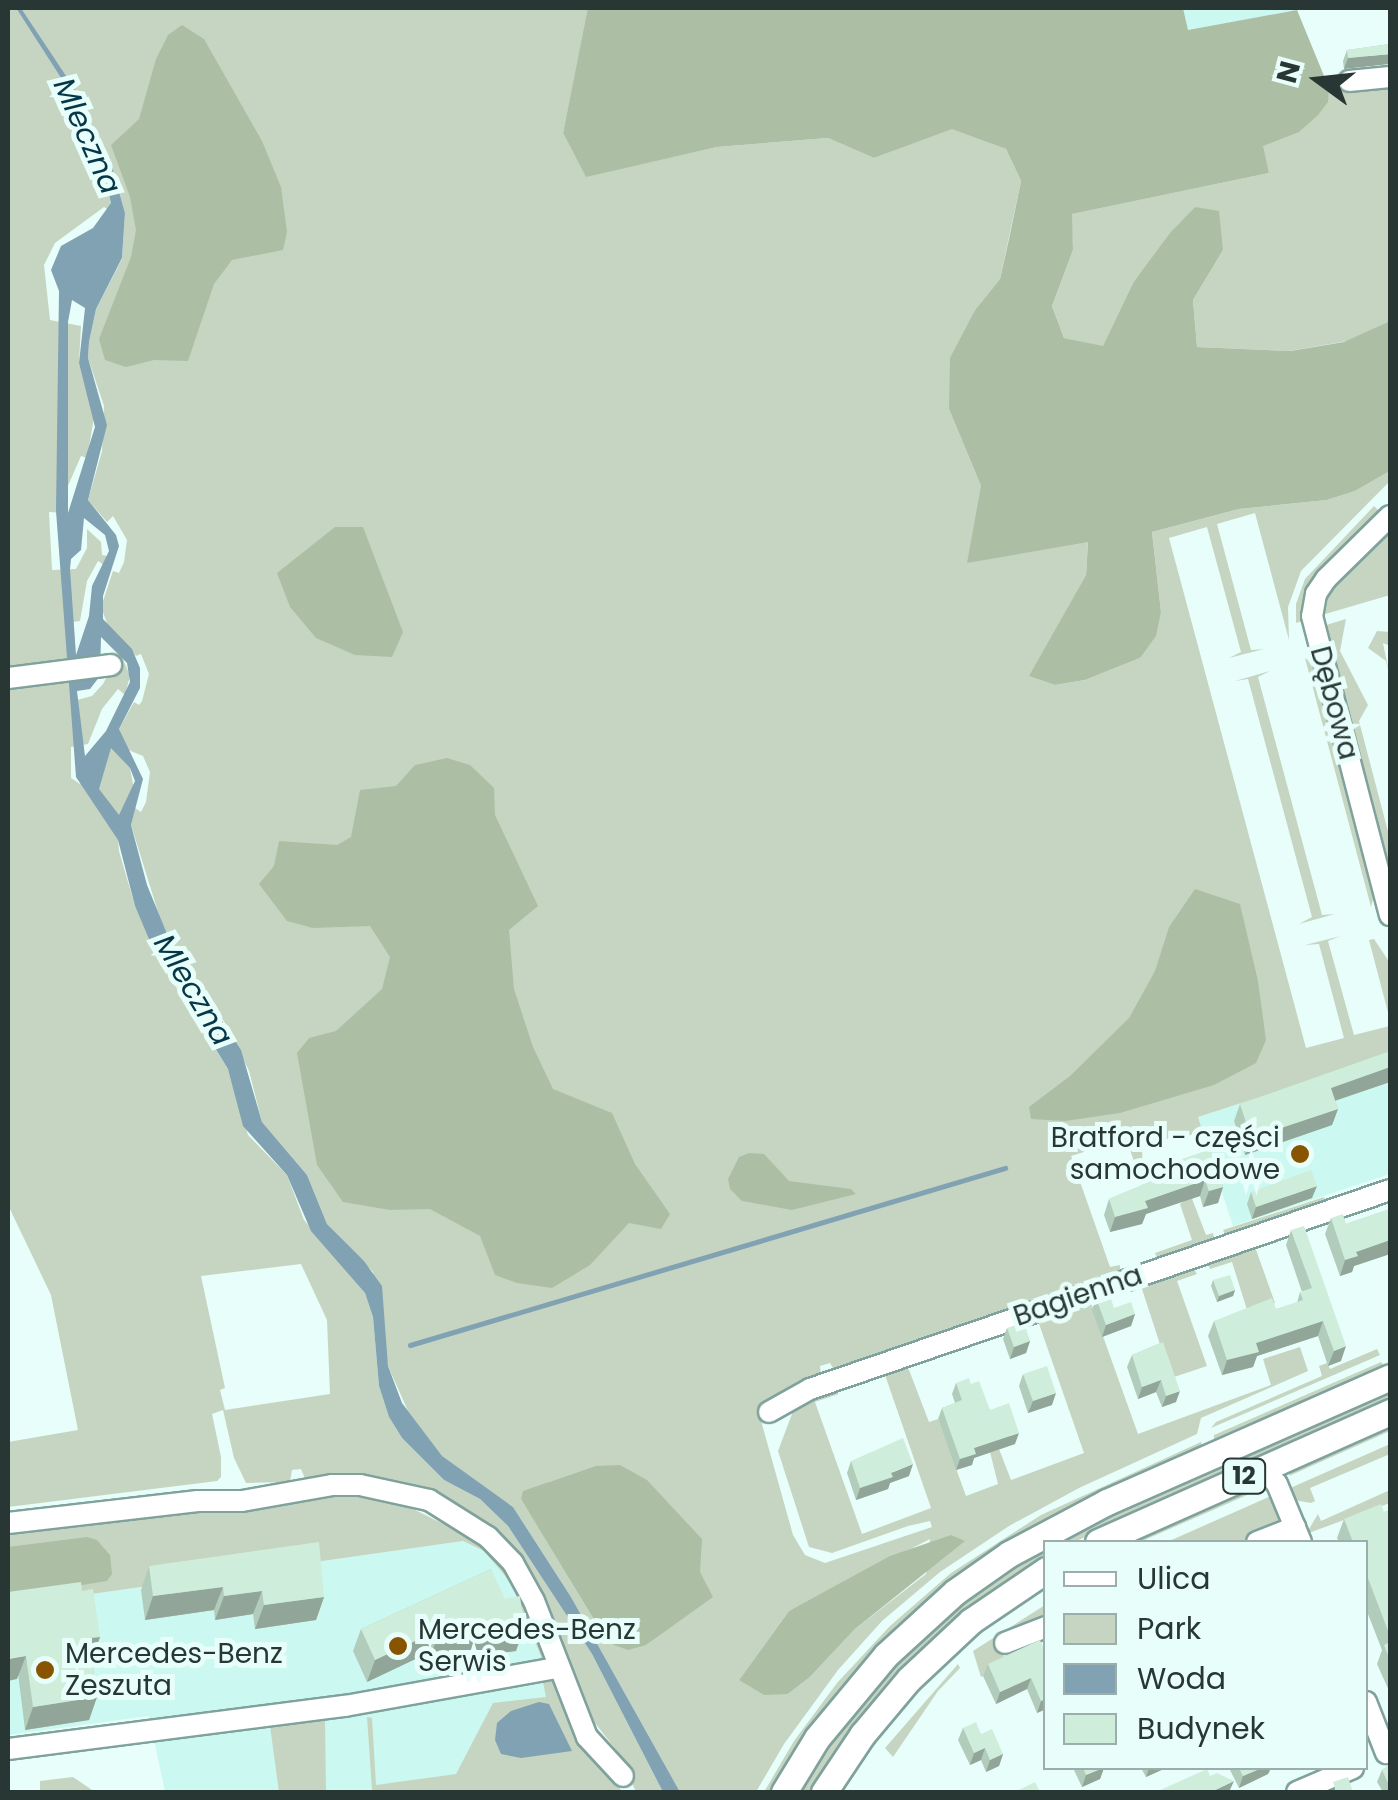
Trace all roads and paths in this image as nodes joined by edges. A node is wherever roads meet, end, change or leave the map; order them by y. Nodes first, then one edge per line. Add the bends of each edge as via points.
1 (1390, 77) edge
2 (1349, 80) dead end
3 (1390, 516) edge
4 (111, 665) dead end
5 (8, 678) edge
6 (1390, 915) edge
7 (1390, 1190) edge
8 (1390, 1377) edge
9 (769, 1412) dead end
10 (1390, 1412) edge
11 (1272, 1472) junction
12 (8, 1523) edge
13 (1298, 1535) edge
14 (1103, 1540) edge
15 (1269, 1540) edge
16 (1043, 1572) edge
17 (1043, 1628) edge
18 (1005, 1643) dead end
19 (558, 1668) junction
20 (1368, 1707) edge
21 (8, 1748) edge
22 (1388, 1752) edge
23 (1349, 1770) edge
24 (626, 1784) edge
25 (784, 1792) edge
26 (824, 1792) edge
27 (1297, 1792) edge

1 - 2 street
3 - 6 street, Dębowa via 1326,580 1312,616
4 - 5 street
7 - 9 street, Bagienna via 810,1389
8 - 25 main road, 12 via 1107,1502 1008,1554 886,1655 817,1738
10 - 11 main road, 12
11 - 13 street
11 - 14 main road, 12
12 - 19 street via 346,1484 430,1500 496,1543 513,1563
13 - 15 street
16 - 26 main road via 971,1622 909,1678
17 - 18 street
19 - 21 street via 344,1706
19 - 24 street via 587,1737
20 - 22 street
23 - 27 street

